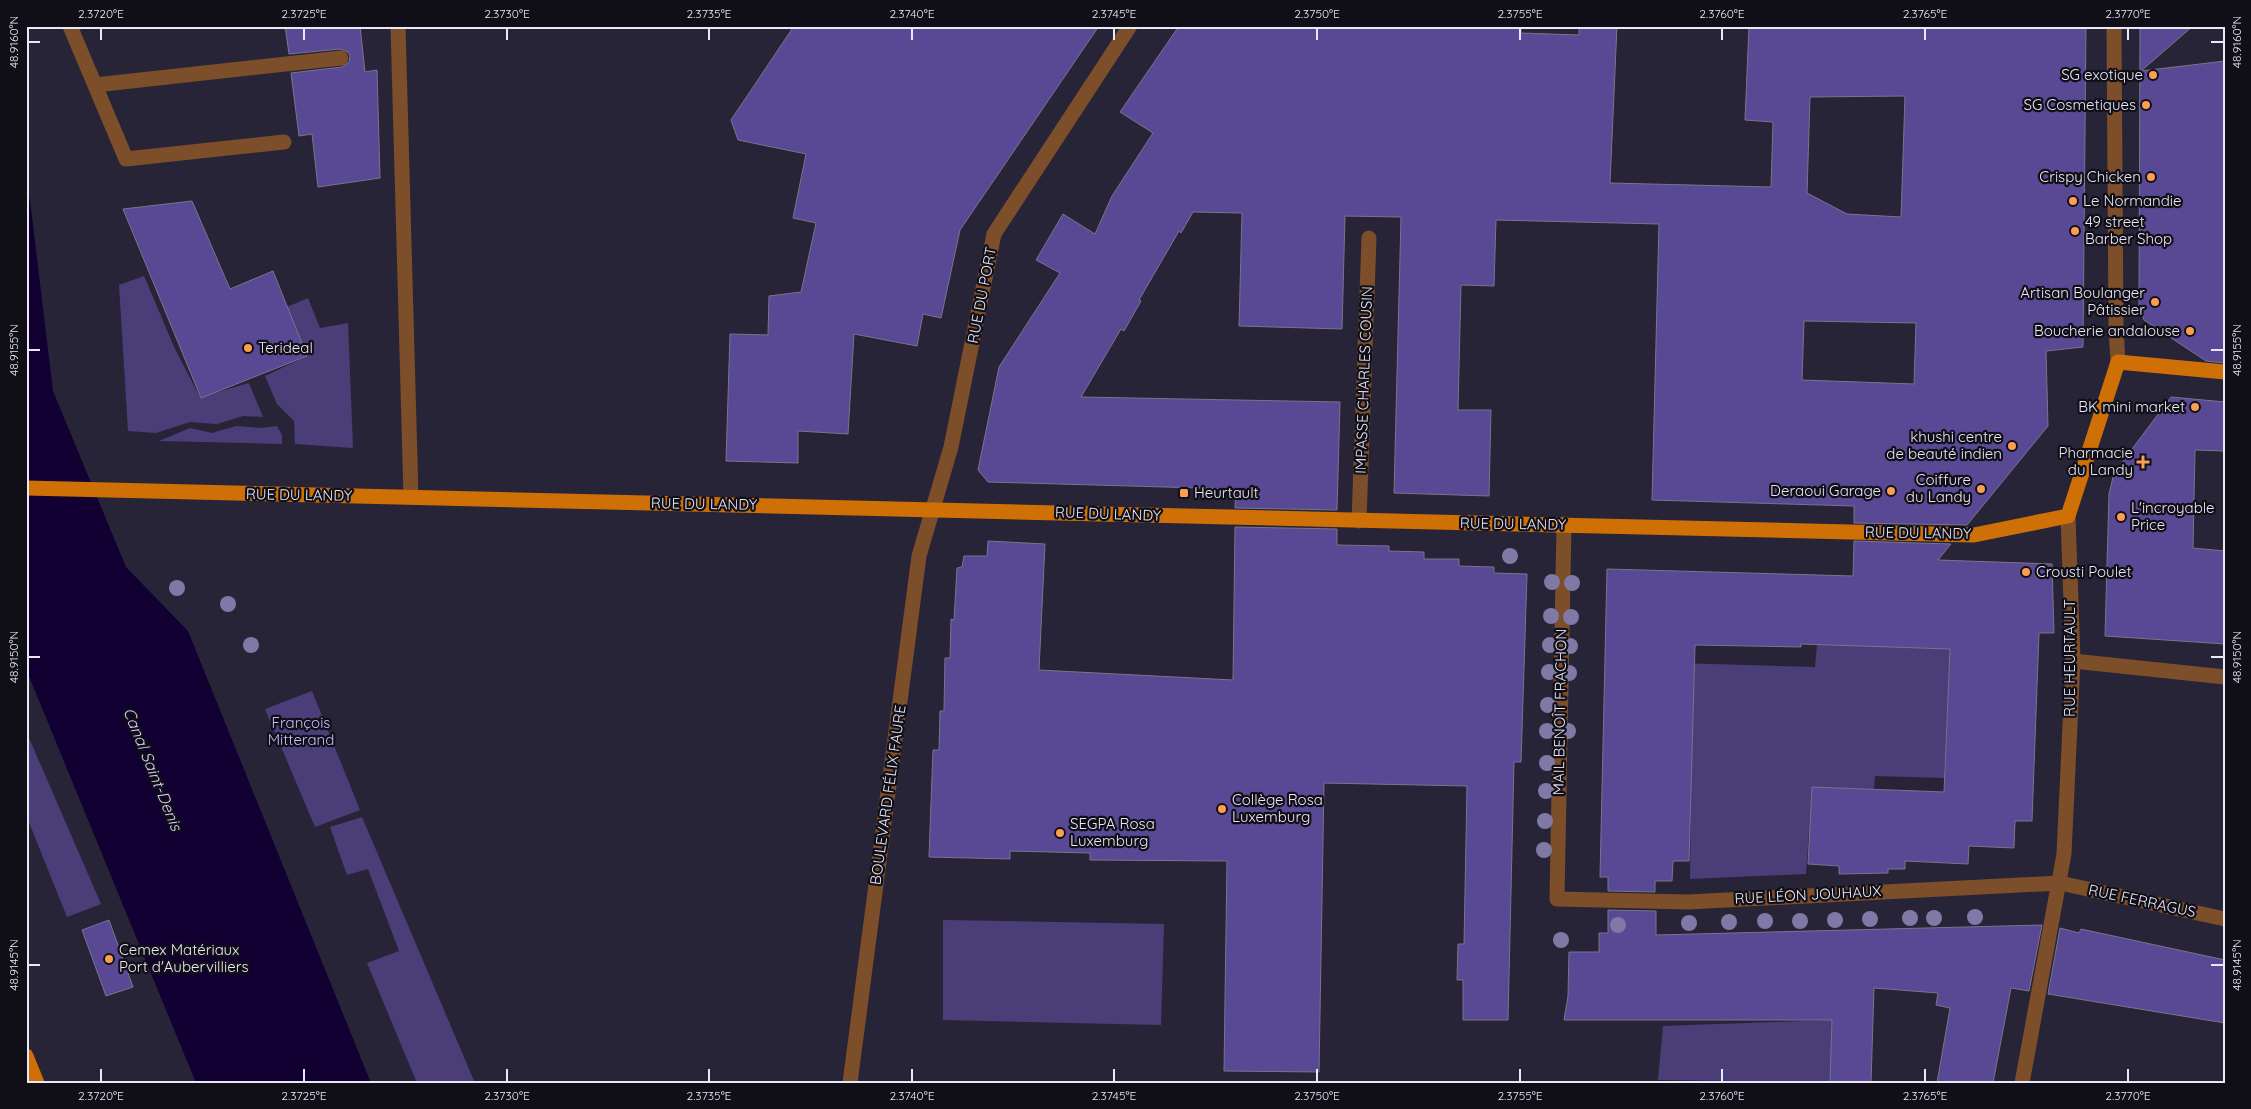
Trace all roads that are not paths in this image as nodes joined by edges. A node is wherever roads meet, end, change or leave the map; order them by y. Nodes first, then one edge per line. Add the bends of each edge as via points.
1 (70, 26) edge
2 (398, 26) edge
3 (1130, 26) edge
4 (2114, 26) edge
5 (341, 58) dead end
6 (95, 85) junction
7 (284, 142) dead end
8 (1369, 238) dead end
9 (2118, 362) junction
10 (2225, 372) edge
11 (26, 488) edge
12 (411, 497) junction
13 (934, 510) junction
14 (2068, 516) junction
15 (1359, 521) junction
16 (1564, 524) junction
17 (2073, 661) junction
18 (2225, 677) edge
19 (2060, 883) junction
20 (1557, 899) joint
21 (2225, 919) edge
22 (26, 1056) edge
23 (37, 1083) edge
24 (850, 1083) edge
25 (2022, 1083) edge

1 - 6 street
2 - 12 street
3 - 13 street, RUE DU PORT via 994,234 951,447
4 - 9 street, RUE HEURTAULT
5 - 6 street
6 - 7 street via 126,159
8 - 15 street, IMPASSE CHARLES COUSIN
9 - 10 main road
9 - 14 main road, RUE HEURTAULT
11 - 12 main road, RUE DU LANDY
12 - 13 main road, RUE DU LANDY
13 - 15 main road, RUE DU LANDY
13 - 24 street, BOULEVARD FÉLIX FAURE via 919,556
14 - 16 main road, RUE DU LANDY via 1974,535
14 - 17 street, RUE HEURTAULT
15 - 16 main road, RUE DU LANDY
16 - 20 street, MAIL BENOÎT FRACHON
17 - 18 street
17 - 19 street, RUE HEURTAULT
19 - 20 street, RUE LÉON JOUHAUX via 1688,902
19 - 21 street, RUE FERRAGUS
19 - 25 street, RUE HEURTAULT
22 - 23 main road

